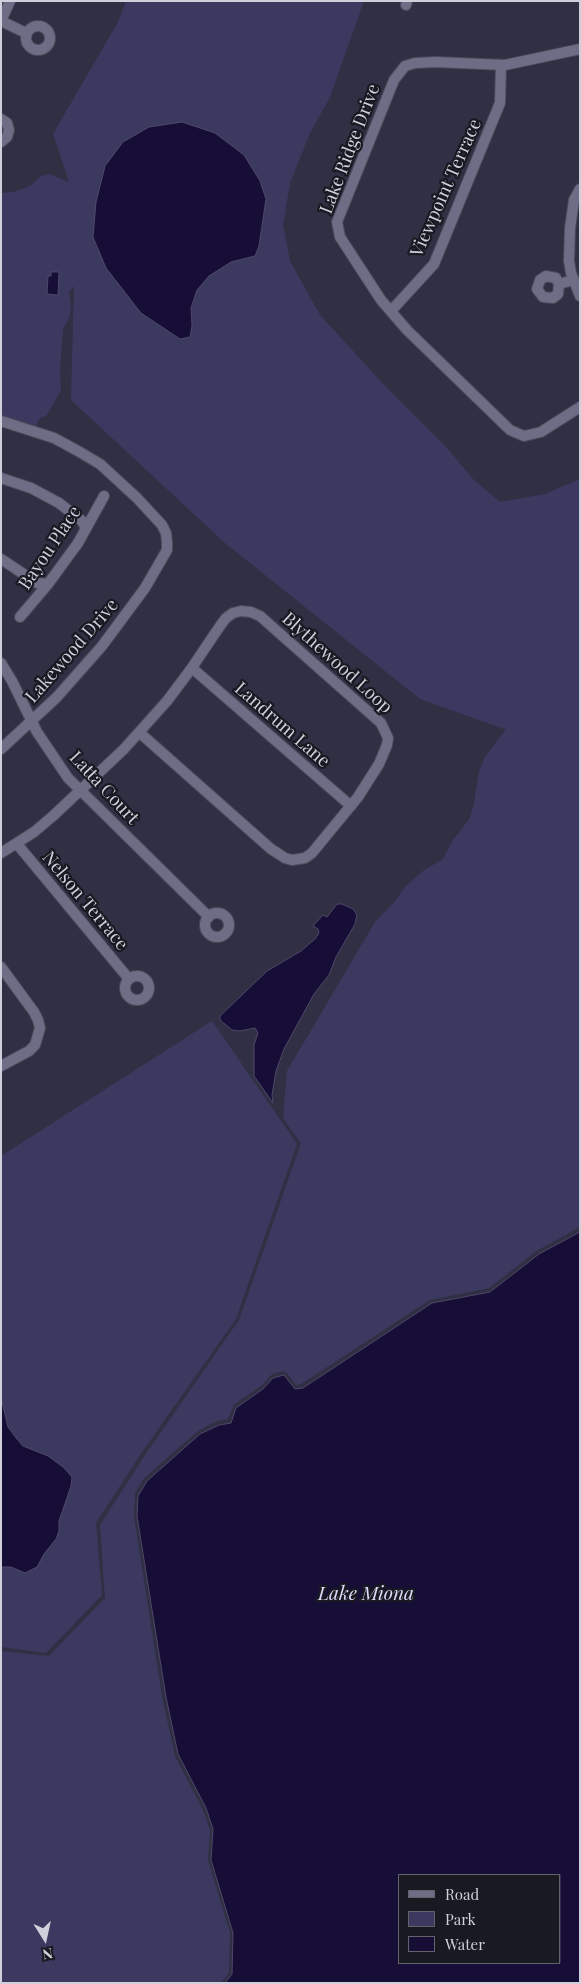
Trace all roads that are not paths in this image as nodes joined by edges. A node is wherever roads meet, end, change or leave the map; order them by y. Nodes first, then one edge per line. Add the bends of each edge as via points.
1 (10, 1) edge
2 (1, 21) edge
3 (26, 33) dead end
4 (580, 49) edge
5 (501, 65) junction
6 (1, 119) edge
7 (1, 142) edge
8 (580, 189) edge
9 (573, 280) junction
10 (560, 284) dead end
11 (580, 296) edge
12 (391, 311) junction
13 (580, 407) edge
14 (1, 421) edge
15 (1, 478) edge
16 (104, 496) dead end
17 (86, 528) junction
18 (1, 559) edge
19 (48, 584) junction
20 (20, 618) dead end
21 (1, 663) edge
22 (192, 668) junction
23 (32, 721) junction
24 (140, 733) junction
25 (1, 749) edge
26 (80, 790) junction
27 (351, 806) junction
28 (17, 844) junction
29 (1, 853) edge
30 (209, 917) dead end
31 (1, 966) edge
32 (129, 979) dead end
33 (1, 1066) edge

1 - 2 street
2 - 3 street
4 - 5 street, Lake Ridge Drive
5 - 12 street, Viewpoint Terrace via 500,103 434,264
5 - 12 street, Lake Ridge Drive via 416,63 405,66 394,80 337,222 340,236
6 - 7 street via 9,130 7,138
8 - 9 street via 574,200 570,228 569,261
9 - 10 street
9 - 11 street
12 - 13 street, Lake Ridge Drive via 510,430 524,436 541,432
14 - 23 street, Lakewood Drive via 54,438 100,464 162,525 167,542 162,559 124,619 80,673
15 - 17 street via 31,488 59,504 82,521
16 - 17 street, Bayou Place
17 - 19 street, Bayou Place
18 - 19 street via 37,582
19 - 20 street, Bayou Place
21 - 23 street, Latta Court
22 - 24 street, Blythewood Loop
22 - 27 street, Landrum Lane
22 - 27 street, Blythewood Loop via 226,618 241,611 260,616 385,729 388,738 384,754
23 - 25 street, Lakewood Drive
23 - 26 street, Latta Court via 49,751
24 - 26 street, Blythewood Loop
24 - 27 street, Blythewood Loop via 285,858 305,858 312,853
26 - 28 street, Blythewood Loop
26 - 30 street, Latta Court
28 - 29 street, Blythewood Loop
28 - 32 street, Nelson Terrace
31 - 33 street via 34,1012 40,1028 39,1036 29,1051

